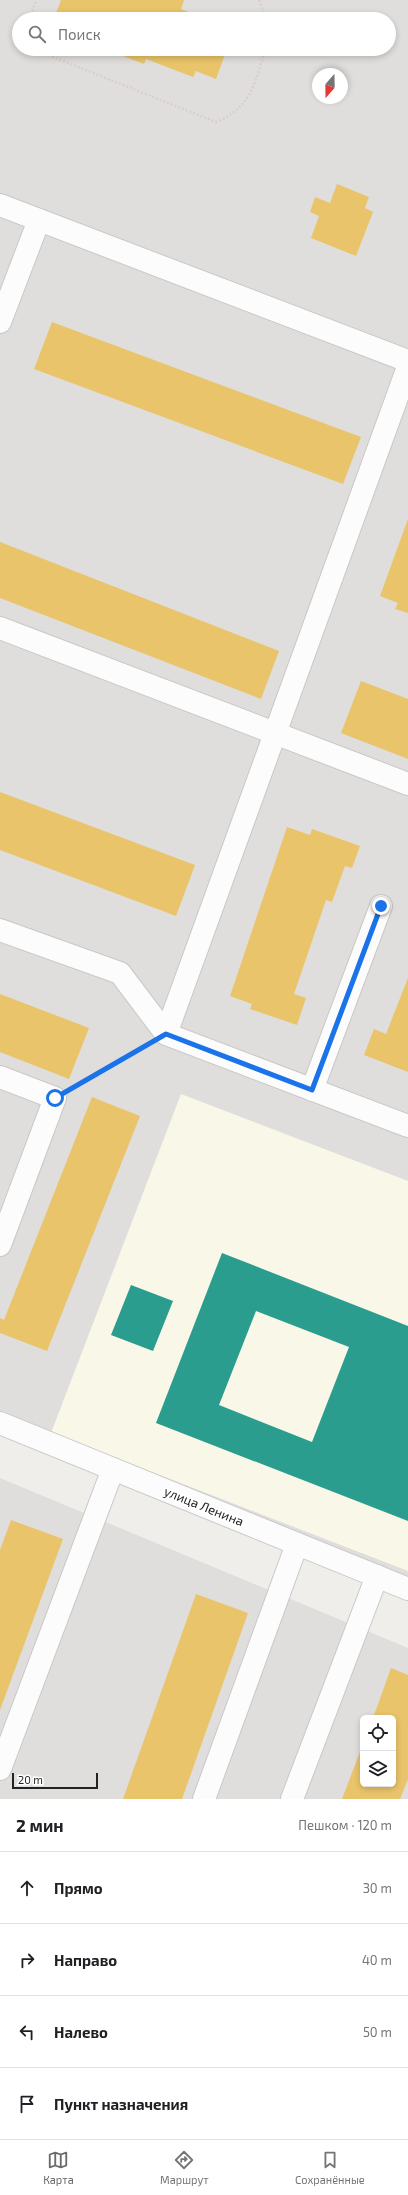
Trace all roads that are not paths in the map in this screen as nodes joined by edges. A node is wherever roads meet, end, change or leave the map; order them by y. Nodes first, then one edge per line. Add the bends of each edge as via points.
1 (0, 205) edge
2 (39, 220) junction
3 (0, 322) edge
4 (408, 361) edge
5 (408, 367) edge
6 (0, 628) edge
7 (275, 733) junction
8 (408, 784) edge
9 (381, 906) dead end
10 (0, 930) edge
11 (166, 1034) junction
12 (0, 1077) edge
13 (312, 1090) junction
14 (408, 1126) edge
15 (0, 1245) edge
16 (0, 1423) edge
17 (113, 1469) junction
18 (297, 1544) junction
19 (377, 1576) junction
20 (408, 1589) edge
21 (0, 1770) edge
22 (204, 1799) edge
23 (292, 1799) edge

1 - 2 street
2 - 3 street
2 - 4 street
5 - 7 street
6 - 7 street
7 - 8 street
7 - 11 street
9 - 13 street
10 - 11 street via 120,973
11 - 13 street
12 - 15 street via 55,1098
13 - 14 street
16 - 17 street, улица Ленина
17 - 18 street, улица Ленина
17 - 21 street
18 - 19 street, улица Ленина
18 - 22 street
19 - 20 street, улица Ленина
19 - 23 street

